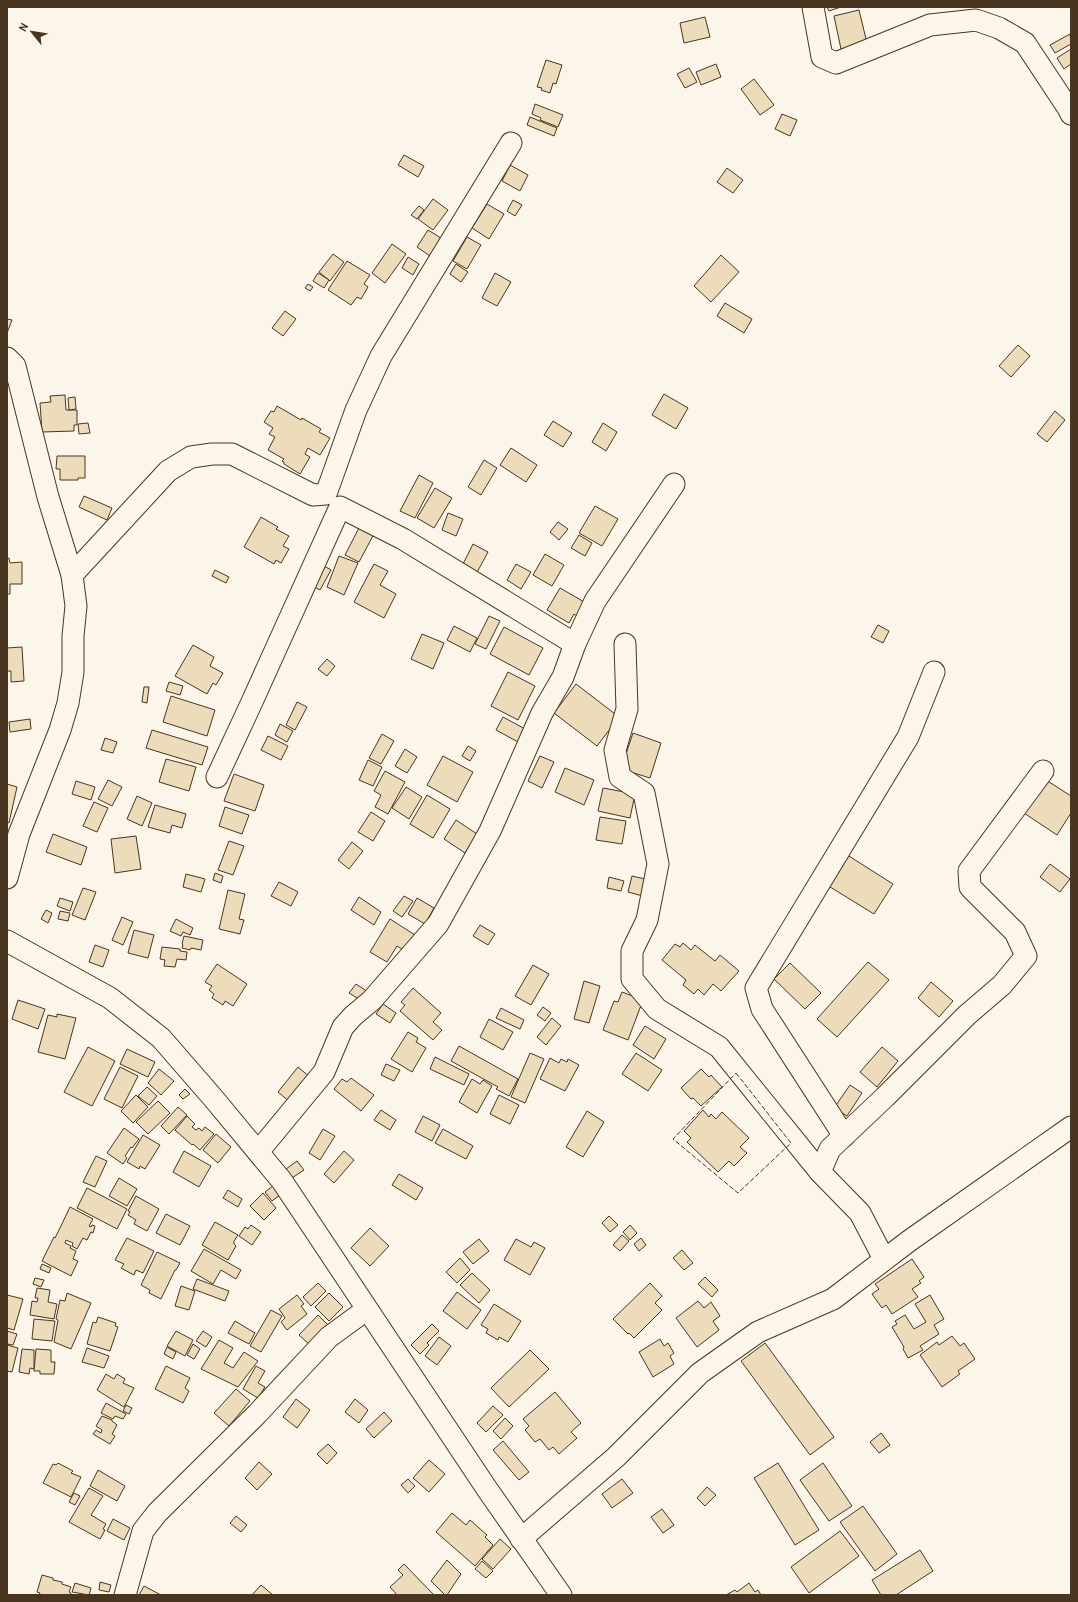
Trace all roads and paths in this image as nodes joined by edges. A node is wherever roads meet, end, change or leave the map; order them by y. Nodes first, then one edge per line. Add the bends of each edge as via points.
1 (813, 7) edge
2 (1071, 114) edge
3 (511, 143) dead end
4 (7, 358) edge
5 (674, 484) dead end
6 (72, 575) junction
7 (575, 644) junction
8 (625, 644) dead end
9 (934, 672) dead end
10 (1043, 771) dead end
11 (217, 777) dead end
12 (7, 878) edge
13 (7, 941) edge
14 (1071, 1127) edge
15 (844, 1136) junction
16 (258, 1152) junction
17 (820, 1172) junction
18 (884, 1259) junction
19 (366, 1310) junction
20 (521, 1539) junction
21 (125, 1595) edge
22 (561, 1595) edge

1 - 2 street via 822,57 836,63 930,25 976,20 999,28 1025,43
3 - 6 street via 381,356 356,410 326,494 313,495 232,454 191,457 168,471
4 - 6 street via 15,366 48,497
5 - 7 street via 595,601
6 - 12 street via 76,606 73,672 68,703 19,834
7 - 11 street via 403,539 340,507
7 - 16 street via 563,676 542,713 490,831 438,924 372,1000 344,1027 324,1072
8 - 17 street via 627,709 615,750 620,777 644,793 658,864 647,920 632,951 632,979 657,1009 719,1047
9 - 15 street via 908,737 756,988 762,1009
10 - 15 street via 969,871 970,887 1014,932 1026,956 1002,985 967,1015
13 - 16 street via 110,998 161,1038
14 - 18 street
15 - 17 street via 830,1149
16 - 19 street via 282,1182 334,1258
17 - 18 street via 860,1213
18 - 20 street via 833,1299 758,1332 700,1373 616,1457
19 - 20 street
19 - 21 street via 329,1337 257,1414 157,1513 143,1531
20 - 22 street

